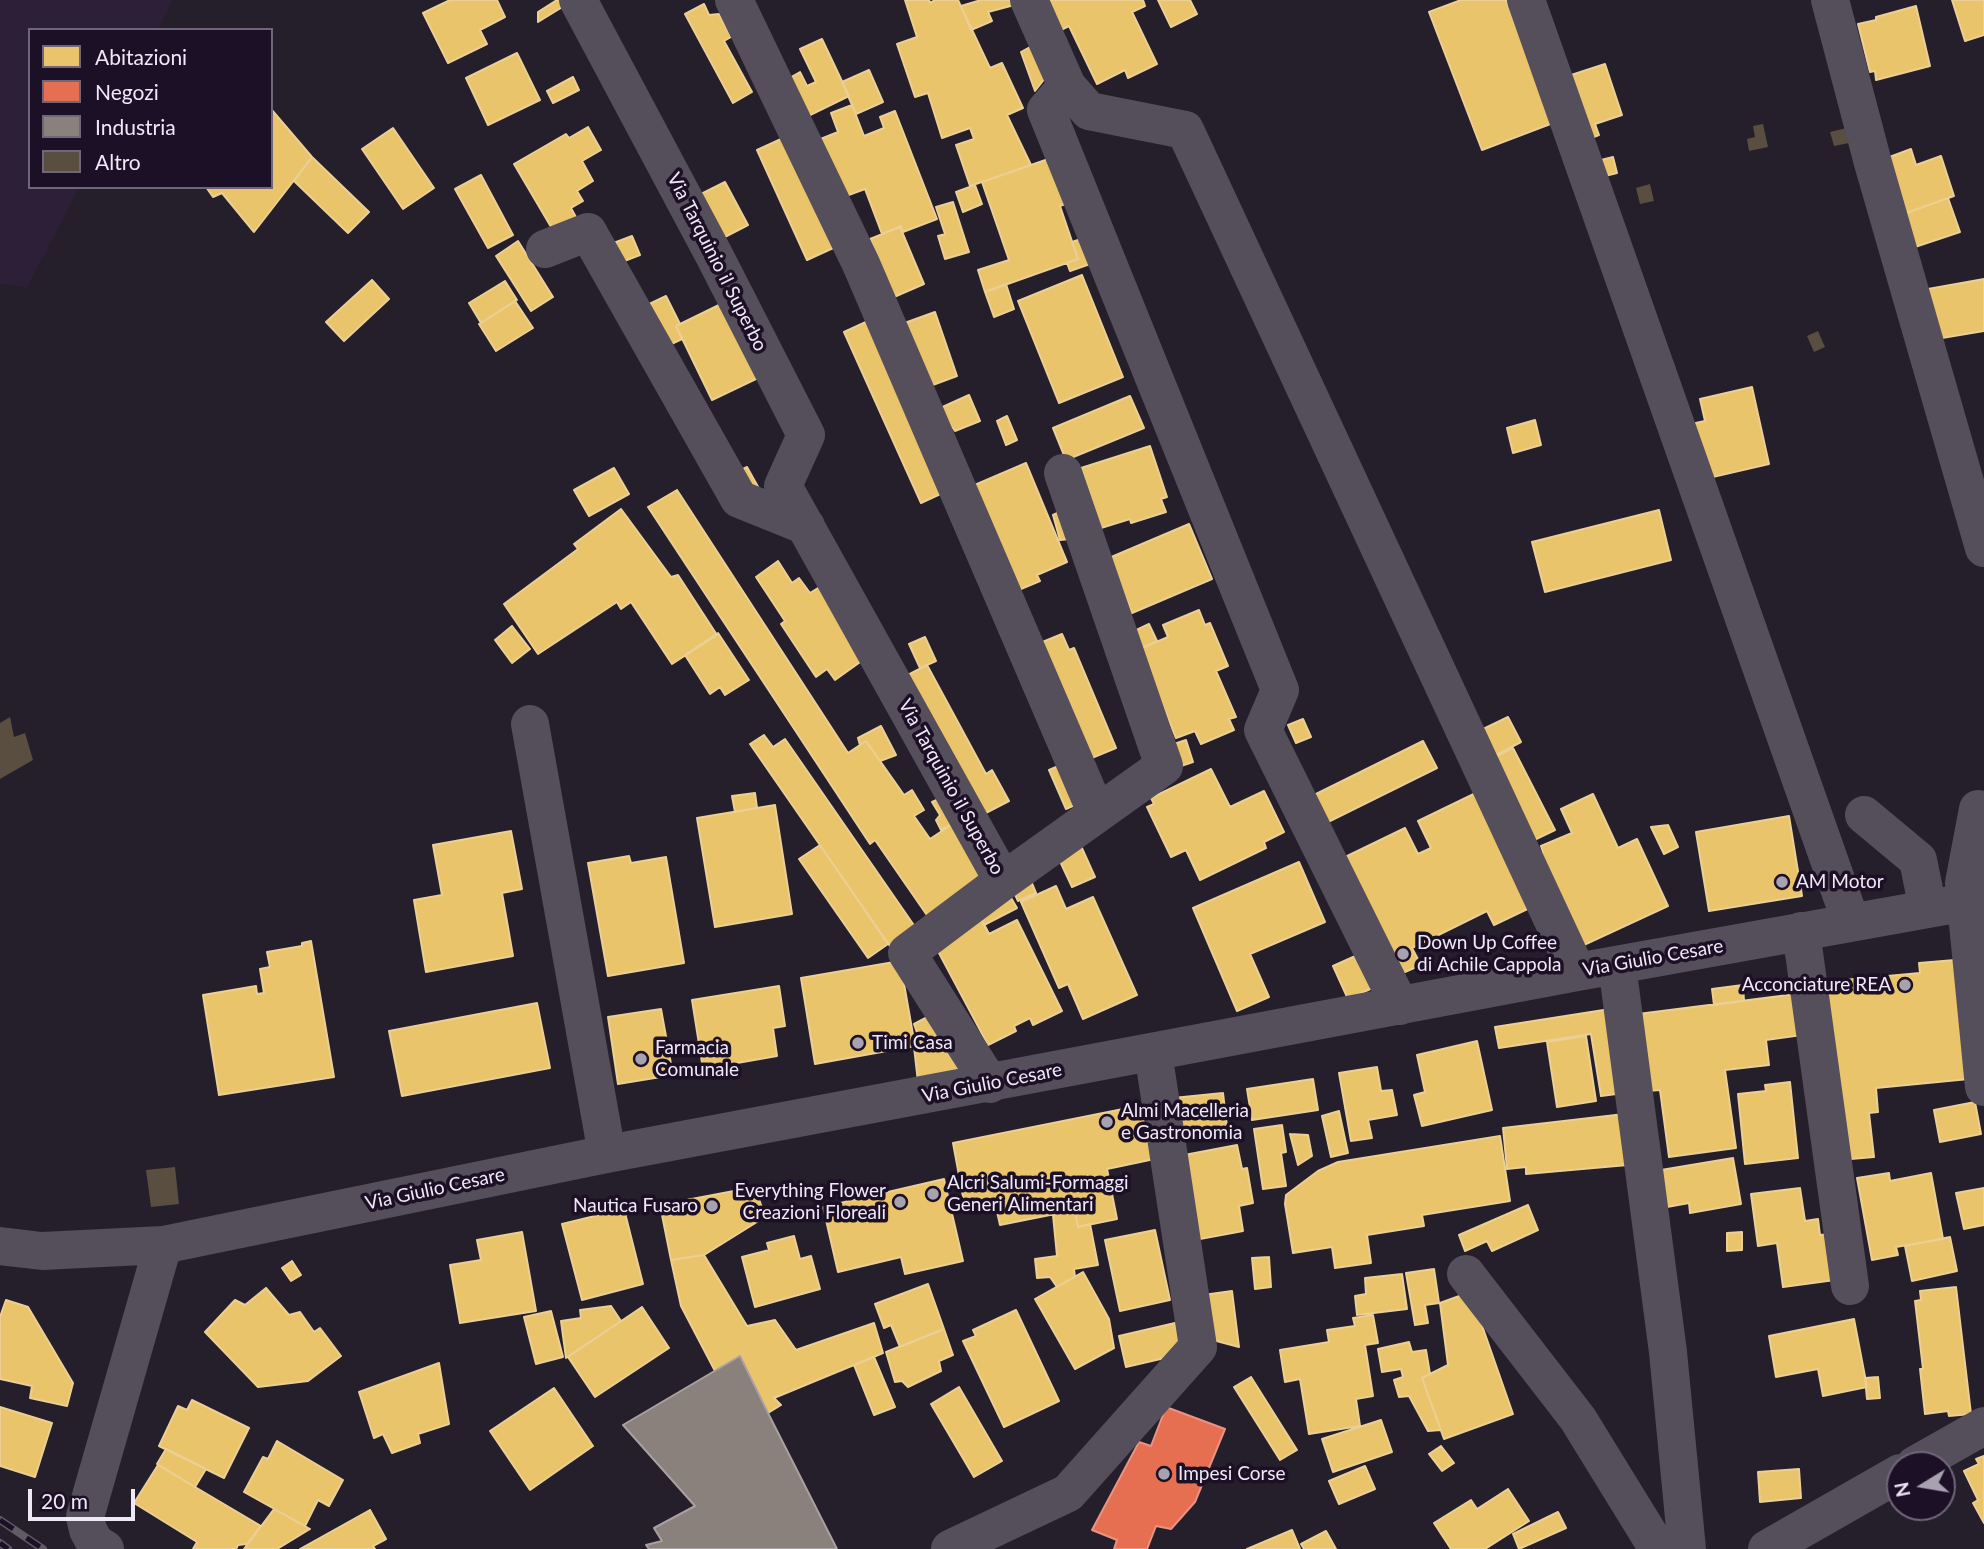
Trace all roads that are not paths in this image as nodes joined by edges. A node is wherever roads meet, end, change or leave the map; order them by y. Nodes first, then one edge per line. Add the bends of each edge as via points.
1 (578, 0) edge
2 (734, 0) edge
3 (1029, 0) edge
4 (1526, 0) edge
5 (1830, 0) edge
6 (1066, 86) junction
7 (545, 250) dead end
8 (1063, 472) dead end
9 (806, 526) junction
10 (1984, 548) edge
11 (530, 724) dead end
12 (1978, 809) dead end
13 (1097, 814) junction
14 (1864, 815) dead end
15 (1003, 881) junction
16 (1976, 901) edge
17 (1928, 909) junction
18 (1851, 922) junction
19 (1801, 931) junction
20 (1617, 965) junction
21 (1577, 972) junction
22 (1400, 1006) junction
23 (1153, 1052) junction
24 (990, 1084) junction
25 (1984, 1087) edge
26 (607, 1154) junction
27 (163, 1245) junction
28 (0, 1246) edge
29 (1466, 1275) dead end
30 (1850, 1286) dead end
31 (1984, 1426) edge
32 (1940, 1451) edge
33 (1886, 1481) edge
34 (998, 1541) edge
35 (100, 1546) edge
36 (950, 1549) edge
37 (1658, 1549) edge
38 (1687, 1549) edge
39 (1767, 1549) edge

1 - 9 street, Via Tarquinio il Superbo via 806,435 783,486
2 - 13 street via 861,264
3 - 6 street
4 - 18 street
5 - 10 street
6 - 21 street via 1089,111 1185,130
6 - 22 street via 1046,110 1280,690 1263,730
7 - 9 street via 588,232 739,499
8 - 13 street via 1164,766
9 - 15 street, Via Tarquinio il Superbo
11 - 26 street
12 - 16 street via 1964,883
13 - 15 street
14 - 17 street via 1918,860
15 - 24 street, Via Tarquinio il Superbo via 907,953
16 - 17 street, Via Giulio Cesare
16 - 25 street
17 - 18 street, Via Giulio Cesare
18 - 19 street, Via Giulio Cesare
19 - 20 street, Via Giulio Cesare
19 - 30 street
20 - 21 street, Via Giulio Cesare
20 - 38 street via 1668,1352
21 - 22 street, Via Giulio Cesare
22 - 23 street, Via Giulio Cesare
23 - 24 street, Via Giulio Cesare
23 - 34 street via 1198,1347 1068,1493
24 - 26 street, Via Giulio Cesare
26 - 27 street, Via Giulio Cesare
27 - 28 street, Via Giulio Cesare via 42,1251
27 - 35 street via 85,1517
29 - 37 street via 1577,1419
31 - 32 street
33 - 39 street
34 - 36 street

